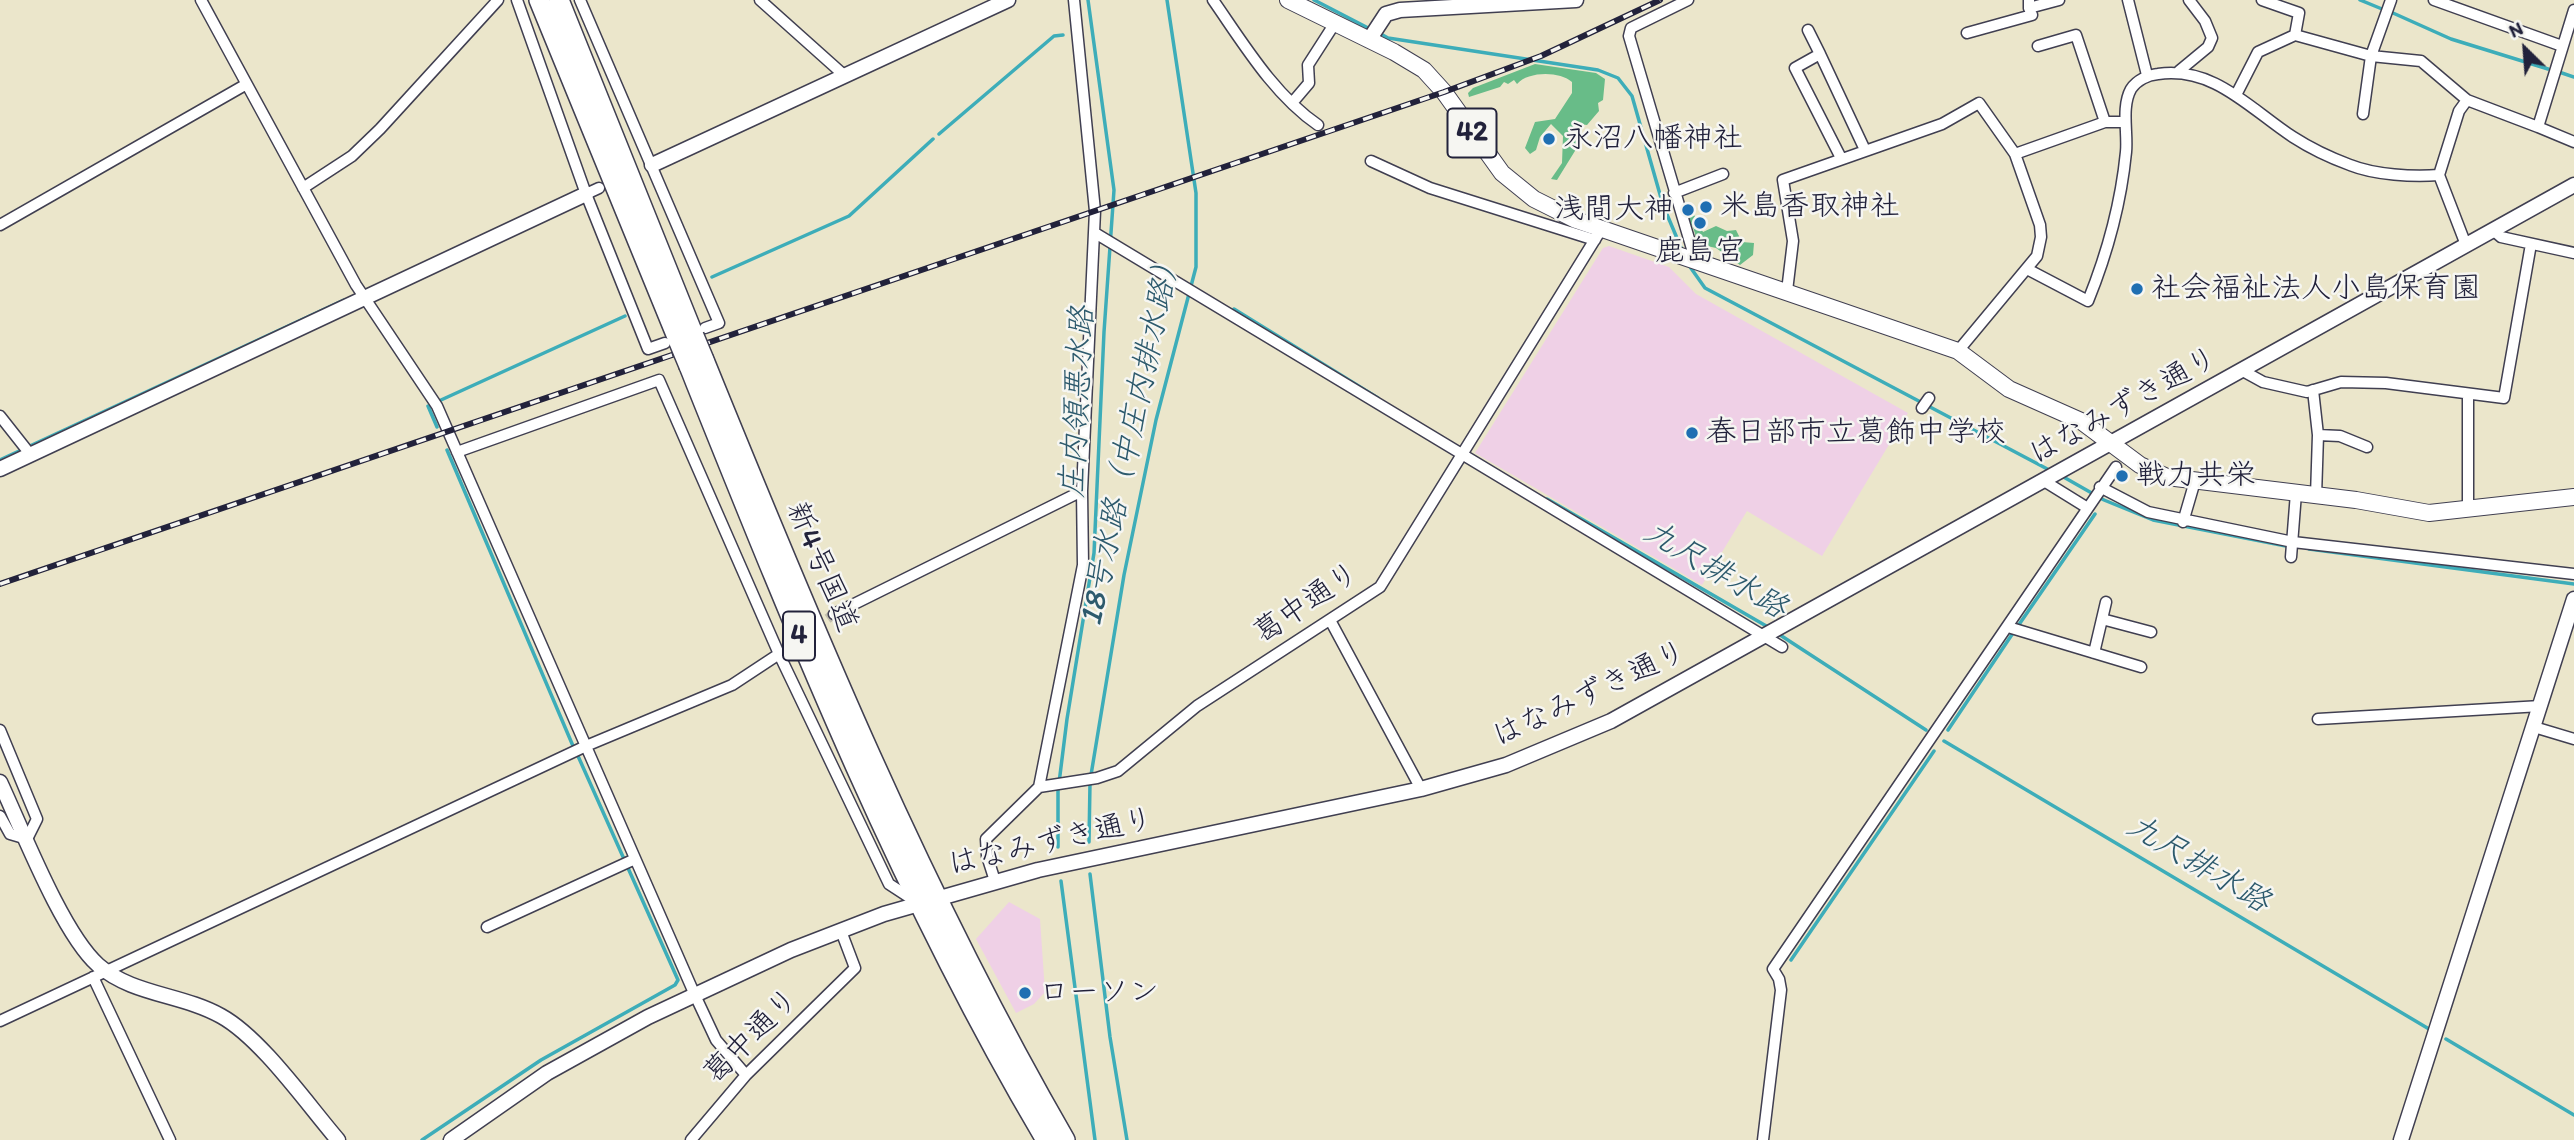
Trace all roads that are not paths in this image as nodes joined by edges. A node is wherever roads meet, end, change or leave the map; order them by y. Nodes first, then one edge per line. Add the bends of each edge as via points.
1 (201, 0) edge
2 (498, 0) edge
3 (517, 0) edge
4 (539, 0) edge
5 (559, 0) edge
6 (580, 0) edge
7 (760, 0) edge
8 (1008, 0) edge
9 (1074, 0) edge
10 (1213, 0) edge
11 (1576, 0) edge
12 (1688, 0) edge
13 (2059, 0) edge
14 (2128, 0) edge
15 (2262, 0) edge
16 (2391, 0) edge
17 (2434, 0) edge
18 (1294, 1) edge
19 (2193, 1) edge
20 (2029, 4) edge
21 (2574, 10) edge
22 (1335, 23) junction
23 (1808, 30) dead end
24 (1967, 33) dead end
25 (2294, 35) junction
26 (1369, 40) junction
27 (2038, 46) dead end
28 (2562, 46) junction
29 (1820, 54) junction
30 (2371, 56) junction
31 (2179, 71) junction
32 (841, 73) junction
33 (2147, 75) junction
34 (245, 85) junction
35 (2236, 95) junction
36 (2467, 100) junction
37 (1292, 103) junction
38 (2363, 114) dead end
39 (2125, 121) junction
40 (2105, 122) junction
41 (1318, 125) dead end
42 (2538, 127) junction
43 (2574, 142) edge
44 (1865, 150) junction
45 (2015, 155) junction
46 (1841, 158) junction
47 (1371, 161) dead end
48 (646, 168) junction
49 (1723, 174) dead end
50 (2440, 175) junction
51 (2574, 185) edge
52 (303, 188) junction
53 (593, 191) junction
54 (1674, 192) junction
55 (0, 225) edge
56 (2493, 230) junction
57 (1599, 234) junction
58 (1099, 235) junction
59 (2531, 244) junction
60 (2466, 245) junction
61 (2574, 253) edge
62 (1695, 259) junction
63 (2027, 269) junction
64 (1787, 291) junction
65 (365, 297) junction
66 (686, 337) junction
67 (1958, 351) junction
68 (2243, 371) junction
69 (2313, 390) junction
70 (2469, 394) junction
71 (1929, 398) dead end
72 (1922, 408) dead end
73 (0, 416) edge
74 (2318, 436) junction
75 (2113, 444) junction
76 (2367, 447) dead end
77 (457, 452) junction
78 (30, 454) junction
79 (1463, 456) junction
80 (2116, 467) dead end
81 (0, 469) edge
82 (2044, 481) junction
83 (2195, 481) junction
84 (1082, 491) junction
85 (2296, 493) junction
86 (2095, 495) junction
87 (2316, 496) junction
88 (2574, 496) edge
89 (2468, 510) junction
90 (2183, 522) junction
91 (2292, 548) junction
92 (2574, 574) edge
93 (2574, 598) edge
94 (2106, 603) dead end
95 (834, 614) tunnel mouth
96 (2102, 619) junction
97 (1330, 620) junction
98 (2008, 627) junction
99 (2151, 632) dead end
100 (1767, 637) junction
101 (1782, 647) dead end
102 (2094, 653) junction
103 (779, 654) junction
104 (2141, 667) dead end
105 (2541, 706) junction
106 (2318, 719) dead end
107 (2534, 727) junction
108 (0, 730) edge
109 (2574, 739) edge
110 (586, 746) junction
111 (0, 782) edge
112 (1039, 787) junction
113 (1421, 789) junction
114 (0, 816) edge
115 (27, 839) junction
116 (635, 859) junction
117 (995, 881) junction
118 (927, 900) junction
119 (487, 927) dead end
120 (841, 931) junction
121 (99, 974) junction
122 (694, 993) junction
123 (0, 1021) edge
124 (746, 1076) junction
125 (170, 1140) edge
126 (338, 1140) edge
127 (451, 1140) edge
128 (691, 1140) edge
129 (1046, 1140) edge
130 (1066, 1140) edge
131 (1763, 1140) edge
132 (2402, 1140) edge

1 - 34 street
2 - 52 street via 380,130 352,156
3 - 53 street
4 - 66 highway, 新4号国道 / 4
5 - 66 highway, 新4号国道 / 4
6 - 48 street
7 - 32 street
8 - 32 street
9 - 58 street
10 - 37 street
11 - 26 street via 1400,10 1386,14
12 - 54 street via 1631,28 1629,36
13 - 20 street
14 - 33 street
15 - 25 street via 2299,13
16 - 30 street
17 - 28 street
18 - 22 main road, 42
19 - 31 street via 2212,38 2208,47
20 - 24 street via 2032,15
21 - 28 street
22 - 26 main road, 42
22 - 37 street via 1308,65 1309,82
23 - 29 street
25 - 30 street
25 - 35 street via 2258,52
26 - 57 main road, 42 via 1409,60 1435,81 1516,186
27 - 40 street via 2076,35
28 - 42 street
29 - 44 street
29 - 46 street via 1795,68
30 - 36 street via 2421,61
30 - 38 street
31 - 33 street
31 - 35 street
32 - 48 street
33 - 39 street via 2132,89
34 - 52 street
34 - 55 street
35 - 50 street via 2290,135 2351,166
36 - 42 street
36 - 50 street via 2459,111
37 - 41 street
39 - 40 street
39 - 63 street via 2127,150 2106,254 2088,301
40 - 45 street
42 - 43 street
44 - 45 street via 1941,124 1979,103
44 - 46 street
45 - 63 street via 2041,237
46 - 64 street via 1783,180 1793,241
47 - 57 street via 1430,188
48 - 66 street via 719,323
49 - 54 street
50 - 60 street
51 - 56 street, はなみずき通り
52 - 65 street
53 - 65 street
53 - 66 street via 648,349
54 - 62 street
56 - 59 street via 2501,237
56 - 60 street, はなみずき通り
57 - 62 main road, 42
57 - 79 street, 葛中通り
58 - 79 street
58 - 84 street
59 - 61 street
59 - 70 street via 2504,398
60 - 68 street, はなみずき通り
62 - 64 main road, 42
63 - 67 street
64 - 67 main road, 42
65 - 77 street via 437,406
65 - 78 street
66 - 118 highway, 新4号国道 / 4, bridge via 846,749
67 - 75 main road, 42 via 2009,390 2081,421
68 - 69 street via 2263,382
68 - 75 street, はなみずき通り
69 - 70 street via 2342,382
69 - 74 street
70 - 89 street
71 - 72 street
73 - 78 street
74 - 76 street via 2340,436
74 - 87 street
75 - 82 street, はなみずき通り
75 - 83 main road, 42 via 2151,472
77 - 103 street via 659,380
77 - 110 street
78 - 81 street
79 - 97 street, 葛中通り via 1380,587
79 - 100 street
80 - 86 street
82 - 86 street
82 - 100 street, はなみずき通り
83 - 85 main road, 42
83 - 90 street
84 - 95 street
84 - 112 street via 1083,565
85 - 87 main road, 42
85 - 91 street
86 - 90 street
86 - 98 street
87 - 89 main road, 42 via 2429,513
88 - 89 main road, 42
90 - 91 street
91 - 92 street
93 - 105 street
94 - 96 street
96 - 99 street
96 - 102 street
97 - 112 street, 葛中通り via 1196,706 1118,771
97 - 113 street
98 - 102 street
98 - 131 street via 1773,969 1780,990
100 - 101 street
100 - 113 street, はなみずき通り via 1648,703 1567,741 1506,765
102 - 104 street
103 - 110 street via 722,690
103 - 118 street via 889,884
105 - 106 street
105 - 107 street
107 - 109 street
107 - 132 street
108 - 115 street via 37,819
110 - 116 street
110 - 121 street
111 - 115 street
112 - 117 street via 986,839
113 - 117 street, はなみずき通り
114 - 115 street via 10,834
115 - 121 street via 72,932
116 - 119 street
116 - 122 street
117 - 118 street, はなみずき通り
118 - 120 street, はなみずき通り
118 - 129 highway, 新4号国道 / 4 via 997,1055
118 - 130 highway, 新4号国道 / 4
120 - 122 street, はなみずき通り
120 - 124 street, 葛中通り via 855,963 852,971
121 - 123 street
121 - 125 street
121 - 126 street via 224,1017 259,1049
122 - 124 street via 716,1040
122 - 127 street, はなみずき通り via 547,1073
124 - 128 street, 葛中通り

